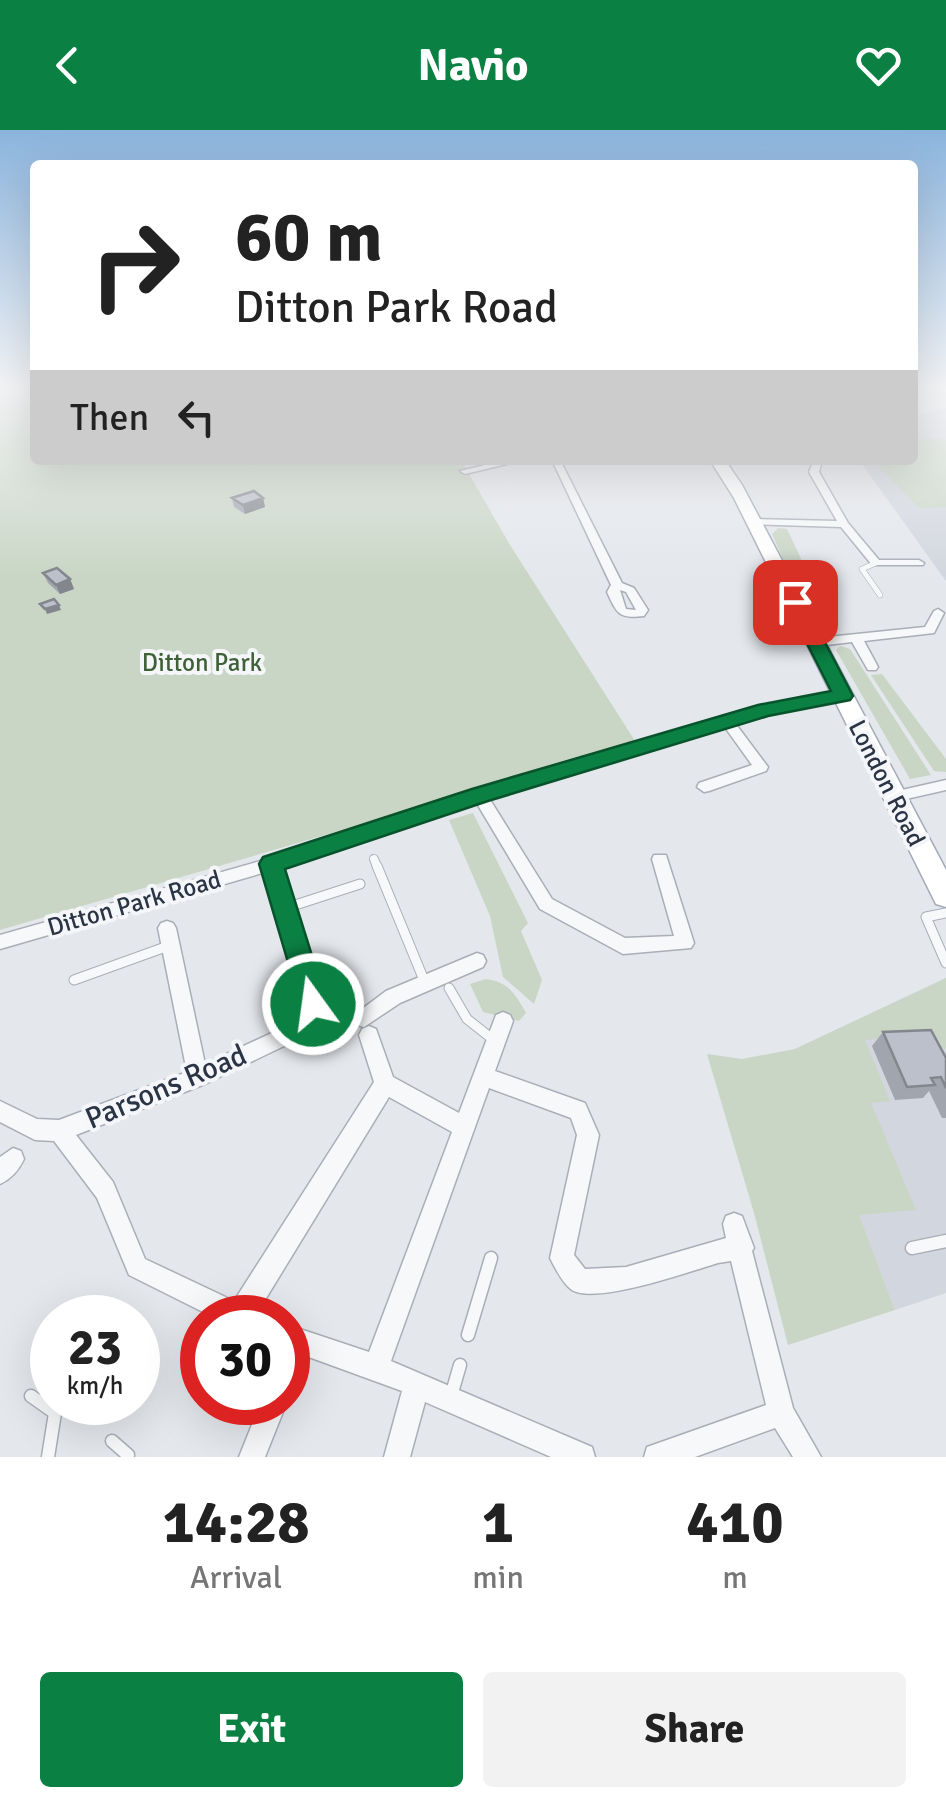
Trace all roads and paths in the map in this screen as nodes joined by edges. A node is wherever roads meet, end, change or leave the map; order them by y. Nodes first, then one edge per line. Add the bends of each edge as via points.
1 (495, 465) edge
2 (558, 465) edge
3 (721, 465) edge
4 (730, 465) edge
5 (816, 465) edge
6 (465, 471) dead end
7 (738, 485) junction
8 (752, 522) junction
9 (844, 524) junction
10 (920, 562) dead end
11 (876, 563) junction
12 (617, 585) dead end
13 (880, 596) dead end
14 (938, 613) dead end
15 (857, 638) junction
16 (818, 642) junction
17 (872, 666) dead end
18 (843, 696) junction
19 (727, 722) junction
20 (946, 785) edge
21 (704, 786) dead end
22 (480, 795) junction
23 (893, 797) junction
24 (374, 859) dead end
25 (660, 859) dead end
26 (272, 864) junction
27 (360, 884) dead end
28 (946, 896) edge
29 (286, 908) junction
30 (946, 913) edge
31 (169, 937) joint
32 (0, 942) edge
33 (476, 961) dead end
34 (946, 963) edge
35 (74, 980) dead end
36 (426, 985) junction
37 (449, 988) dead end
38 (313, 1004) junction
39 (366, 1027) junction
40 (499, 1031) joint
41 (482, 1076) junction
42 (198, 1077) junction
43 (385, 1084) junction
44 (0, 1111) edge
45 (464, 1127) junction
46 (58, 1131) junction
47 (946, 1241) edge
48 (912, 1248) dead end
49 (490, 1258) dead end
50 (195, 1295) edge
51 (255, 1295) edge
52 (468, 1335) dead end
53 (310, 1345) edge
54 (460, 1364) dead end
55 (376, 1366) junction
56 (416, 1387) junction
57 (450, 1401) junction
58 (781, 1413) junction
59 (52, 1425) edge
60 (265, 1425) edge
61 (112, 1441) dead end
62 (565, 1453) edge
63 (129, 1456) edge
64 (662, 1456) edge
65 (48, 1457) edge
66 (252, 1457) edge
67 (397, 1457) edge
68 (808, 1457) edge

1 - 6 street
2 - 12 street
3 - 7 main road, London Road
4 - 7 main road
5 - 9 street via 814,472
7 - 8 main road, London Road
8 - 9 street
8 - 16 main road, London Road
9 - 11 street
10 - 11 street
11 - 13 lane via 862,569
14 - 15 street via 930,630
15 - 16 street
15 - 17 street
16 - 18 main road, London Road
18 - 19 street, Ditton Park Road
18 - 23 main road, London Road
19 - 21 street via 761,767
19 - 22 street, Ditton Park Road
20 - 23 street
22 - 25 street via 546,904 622,946 685,942
22 - 26 street, Ditton Park Road
23 - 28 main road, London Road
24 - 36 lane
26 - 29 street
26 - 32 street, Ditton Park Road
27 - 29 lane
29 - 38 street
30 - 34 lane via 926,917
31 - 35 lane
31 - 42 street
33 - 36 street
36 - 39 street via 393,997
37 - 40 lane via 474,1031
38 - 39 street
38 - 42 street, Parsons Road via 300,1029
39 - 43 street
40 - 41 street
41 - 45 street
41 - 58 street via 578,1110 588,1134 562,1258 579,1281 626,1278 718,1251 738,1236
42 - 46 street, Parsons Road
43 - 45 street
43 - 51 street
44 - 46 street, Parsons Road via 35,1129
45 - 55 street
46 - 50 street via 105,1190 137,1267
47 - 48 lane
49 - 52 lane
53 - 55 street
54 - 57 lane
55 - 56 street
56 - 57 street
56 - 67 street
57 - 62 street
58 - 64 street
58 - 68 street
59 - 65 lane
60 - 66 street
61 - 63 lane

